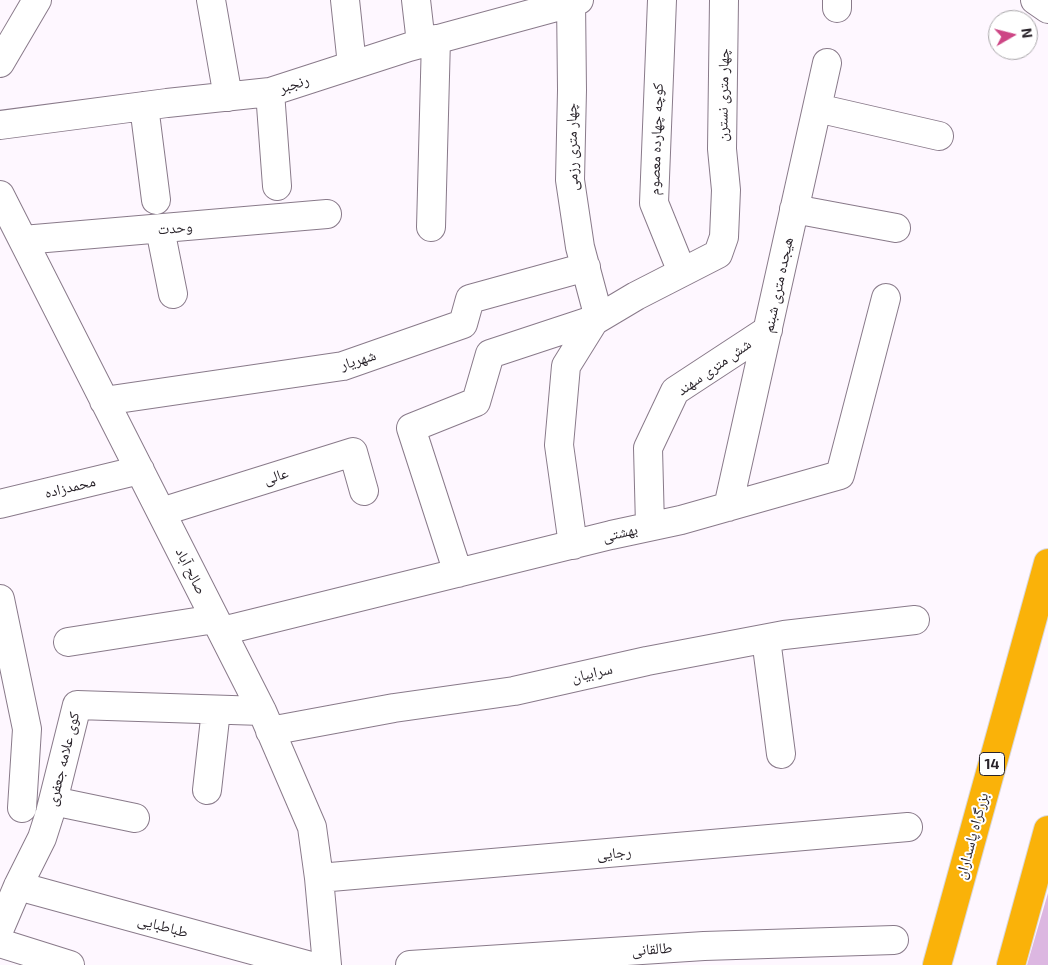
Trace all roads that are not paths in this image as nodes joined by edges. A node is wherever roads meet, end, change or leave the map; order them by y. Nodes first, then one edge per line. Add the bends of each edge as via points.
1 (37, 0) edge
2 (211, 0) edge
3 (345, 0) edge
4 (416, 0) edge
5 (662, 0) edge
6 (724, 0) edge
7 (1035, 0) edge
8 (574, 1) edge
9 (528, 7) edge
10 (1048, 9) edge
11 (429, 41) junction
12 (0, 63) edge
13 (827, 63) dead end
14 (352, 65) junction
15 (270, 92) junction
16 (228, 97) junction
17 (144, 106) junction
18 (817, 108) junction
19 (0, 124) edge
20 (939, 136) dead end
21 (277, 186) dead end
22 (0, 195) edge
23 (156, 200) dead end
24 (794, 210) junction
25 (327, 214) dead end
26 (430, 227) dead end
27 (896, 228) dead end
28 (160, 229) junction
29 (23, 240) junction
30 (586, 266) junction
31 (682, 272) junction
32 (173, 294) dead end
33 (886, 298) dead end
34 (599, 318) junction
35 (768, 330) junction
36 (104, 401) junction
37 (140, 470) junction
38 (364, 491) dead end
39 (0, 504) edge
40 (728, 507) junction
41 (161, 512) junction
42 (650, 526) junction
43 (573, 545) junction
44 (1048, 563) edge
45 (458, 573) junction
46 (0, 599) edge
47 (915, 620) dead end
48 (218, 625) junction
49 (4, 639) edge
50 (766, 639) junction
51 (68, 642) dead end
52 (216, 710) junction
53 (266, 721) junction
54 (781, 754) dead end
55 (207, 790) dead end
56 (53, 801) junction
57 (22, 808) dead end
58 (135, 818) dead end
59 (908, 827) dead end
60 (1048, 830) edge
61 (319, 878) junction
62 (18, 886) junction
63 (0, 928) edge
64 (894, 940) dead end
65 (0, 943) edge
66 (70, 965) edge
67 (307, 965) edge
68 (327, 965) edge
69 (410, 965) edge
70 (937, 965) edge
71 (1011, 965) edge

1 - 12 street
2 - 16 street
3 - 14 street
4 - 11 street
5 - 31 street, کوچه چهارده معصوم via 654,204
6 - 31 street, چهار متری نسترن via 724,237 718,254
7 - 10 street
8 - 9 street, رنجبر
8 - 30 street, چهار متری رزمی via 570,180
9 - 11 street, رنجبر
11 - 14 street, رنجبر
11 - 26 street
13 - 18 street, هیجده متری شبنم
14 - 15 street, رنجبر
15 - 16 street, رنجبر
15 - 21 street
16 - 17 street, رنجبر
17 - 19 street, رنجبر
17 - 23 street
18 - 20 street
18 - 24 street, هیجده متری شبنم
22 - 29 street, صالح آباد
24 - 27 street
24 - 35 street, هیجده متری شبنم
25 - 28 street, وحدت
28 - 29 street, وحدت
28 - 32 street
29 - 36 street, صالح آباد
30 - 34 street, چهار متری رزمی
30 - 36 street, شهریار via 470,299 463,324 343,366
31 - 34 street, چهار متری نسترن
33 - 40 street, بهشتی via 840,475
34 - 43 street via 566,366 558,445
34 - 45 street via 490,354 476,402 411,428
35 - 40 street, هیجده متری شبنم
35 - 42 street, شش متری سهند via 675,391 648,448
36 - 37 street, صالح آباد
37 - 39 street, محمدزاده
37 - 41 street, صالح آباد
38 - 41 street, عالی via 353,452
40 - 42 street, بهشتی
41 - 48 street, صالح آباد
42 - 43 street, بهشتی
43 - 45 street, بهشتی
44 - 70 highway, بزرگراه پاسداران / 14
45 - 48 street, بهشتی
46 - 49 street
47 - 50 street, سرابیان
48 - 51 street, بهشتی
48 - 53 street, صالح آباد
49 - 57 street via 27,730
50 - 53 street, سرابیان via 514,690 394,708
50 - 54 street
52 - 53 street, کوی علامه جعفری
52 - 55 street
52 - 56 street, کوی علامه جعفری via 76,705
53 - 61 street, صالح آباد via 312,827
56 - 58 street
56 - 62 street, کوی علامه جعفری via 42,838
59 - 61 street, رجایی
60 - 71 highway
61 - 68 street, صالح آباد
62 - 63 street, کوی علامه جعفری
62 - 67 street, طباطبایی
64 - 69 street, طالقانی via 704,946
65 - 66 street

